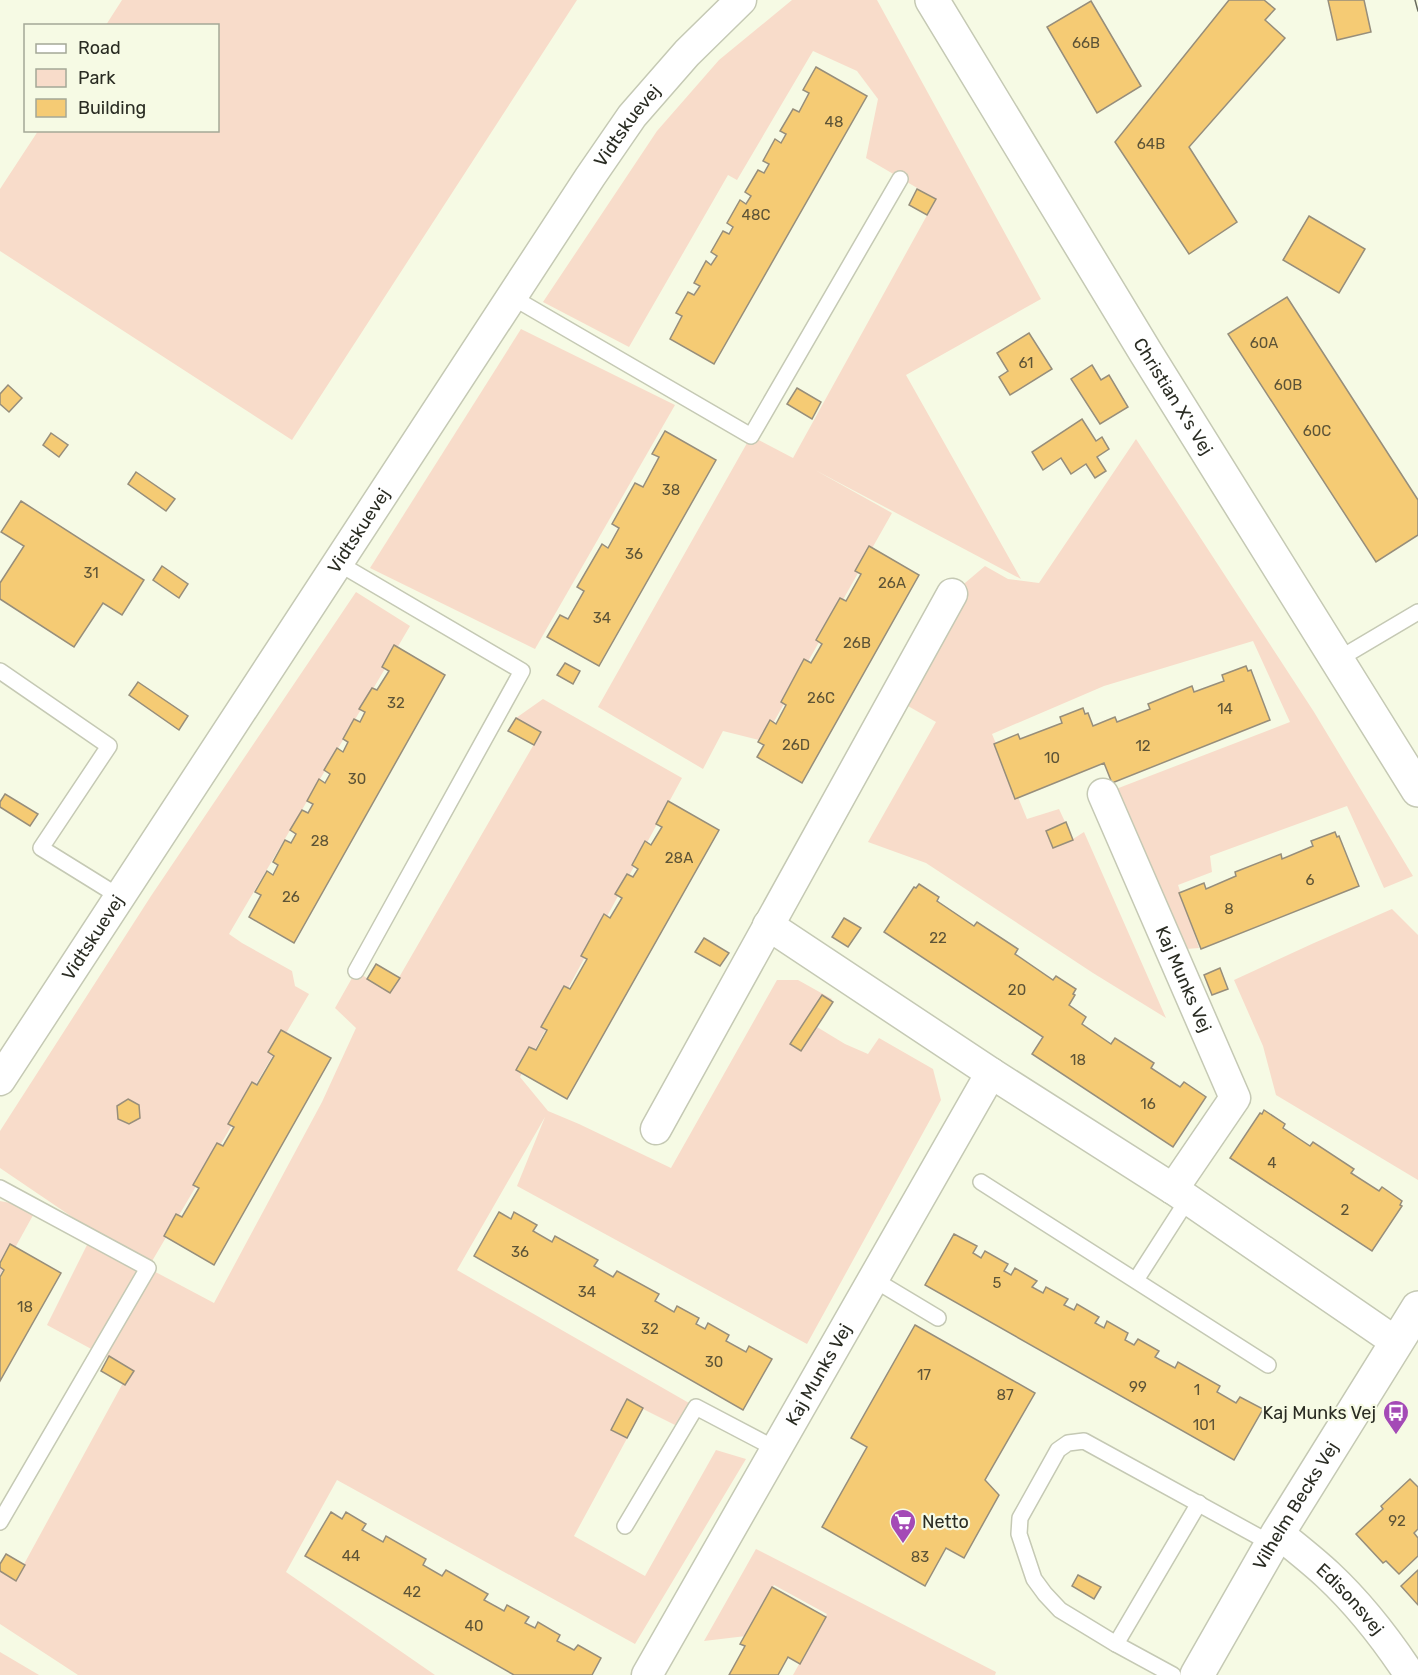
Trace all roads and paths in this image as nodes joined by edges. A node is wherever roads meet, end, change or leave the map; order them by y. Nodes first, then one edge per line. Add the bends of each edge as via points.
1 (741, 0) edge
2 (932, 0) edge
3 (900, 179) dead end
4 (512, 297) junction
5 (338, 563) junction
6 (952, 594) dead end
7 (1418, 612) edge
8 (1337, 660) junction
9 (0, 671) edge
10 (1418, 790) edge
11 (1103, 794) dead end
12 (120, 897) junction
13 (768, 925) junction
14 (356, 971) dead end
15 (991, 1073) junction
16 (0, 1080) edge
17 (656, 1128) dead end
18 (981, 1182) dead end
19 (0, 1188) edge
20 (1180, 1194) junction
21 (873, 1279) junction
22 (1136, 1280) junction
23 (1418, 1308) edge
24 (938, 1318) dead end
25 (1396, 1342) junction
26 (1269, 1365) dead end
27 (776, 1449) junction
28 (1199, 1503) junction
29 (0, 1522) edge
30 (625, 1526) dead end
31 (1275, 1539) junction
32 (1116, 1644) junction
33 (647, 1675) edge
34 (1173, 1675) edge
35 (1197, 1675) edge
36 (1410, 1675) edge

1 - 4 street, Vidtskuevej via 687,53 632,116
2 - 8 street, Christian X's Vej
3 - 4 lane via 751,436
4 - 5 street, Vidtskuevej
5 - 12 street, Vidtskuevej
5 - 14 lane via 522,671
6 - 13 street
7 - 8 lane
8 - 10 street, Christian X's Vej
9 - 12 lane via 109,746 41,848
11 - 20 street, Kaj Munks Vej via 1235,1098
12 - 16 street, Vidtskuevej
13 - 15 street
13 - 17 street
15 - 20 street
15 - 21 street, Kaj Munks Vej
18 - 22 lane
19 - 29 lane via 148,1268
20 - 22 lane
20 - 25 street
21 - 24 lane
21 - 27 street, Kaj Munks Vej
22 - 26 lane
23 - 25 street, Vilhelm Becks Vej
25 - 31 street, Vilhelm Becks Vej
27 - 30 lane via 696,1407
27 - 33 street, Kaj Munks Vej
28 - 31 lane
28 - 32 lane
28 - 32 lane via 1084,1441 1068,1443 1058,1450 1020,1518 1019,1534 1034,1579 1045,1594 1060,1610
31 - 35 street, Vilhelm Becks Vej
31 - 36 street, Edisonsvej via 1328,1575
32 - 34 lane

